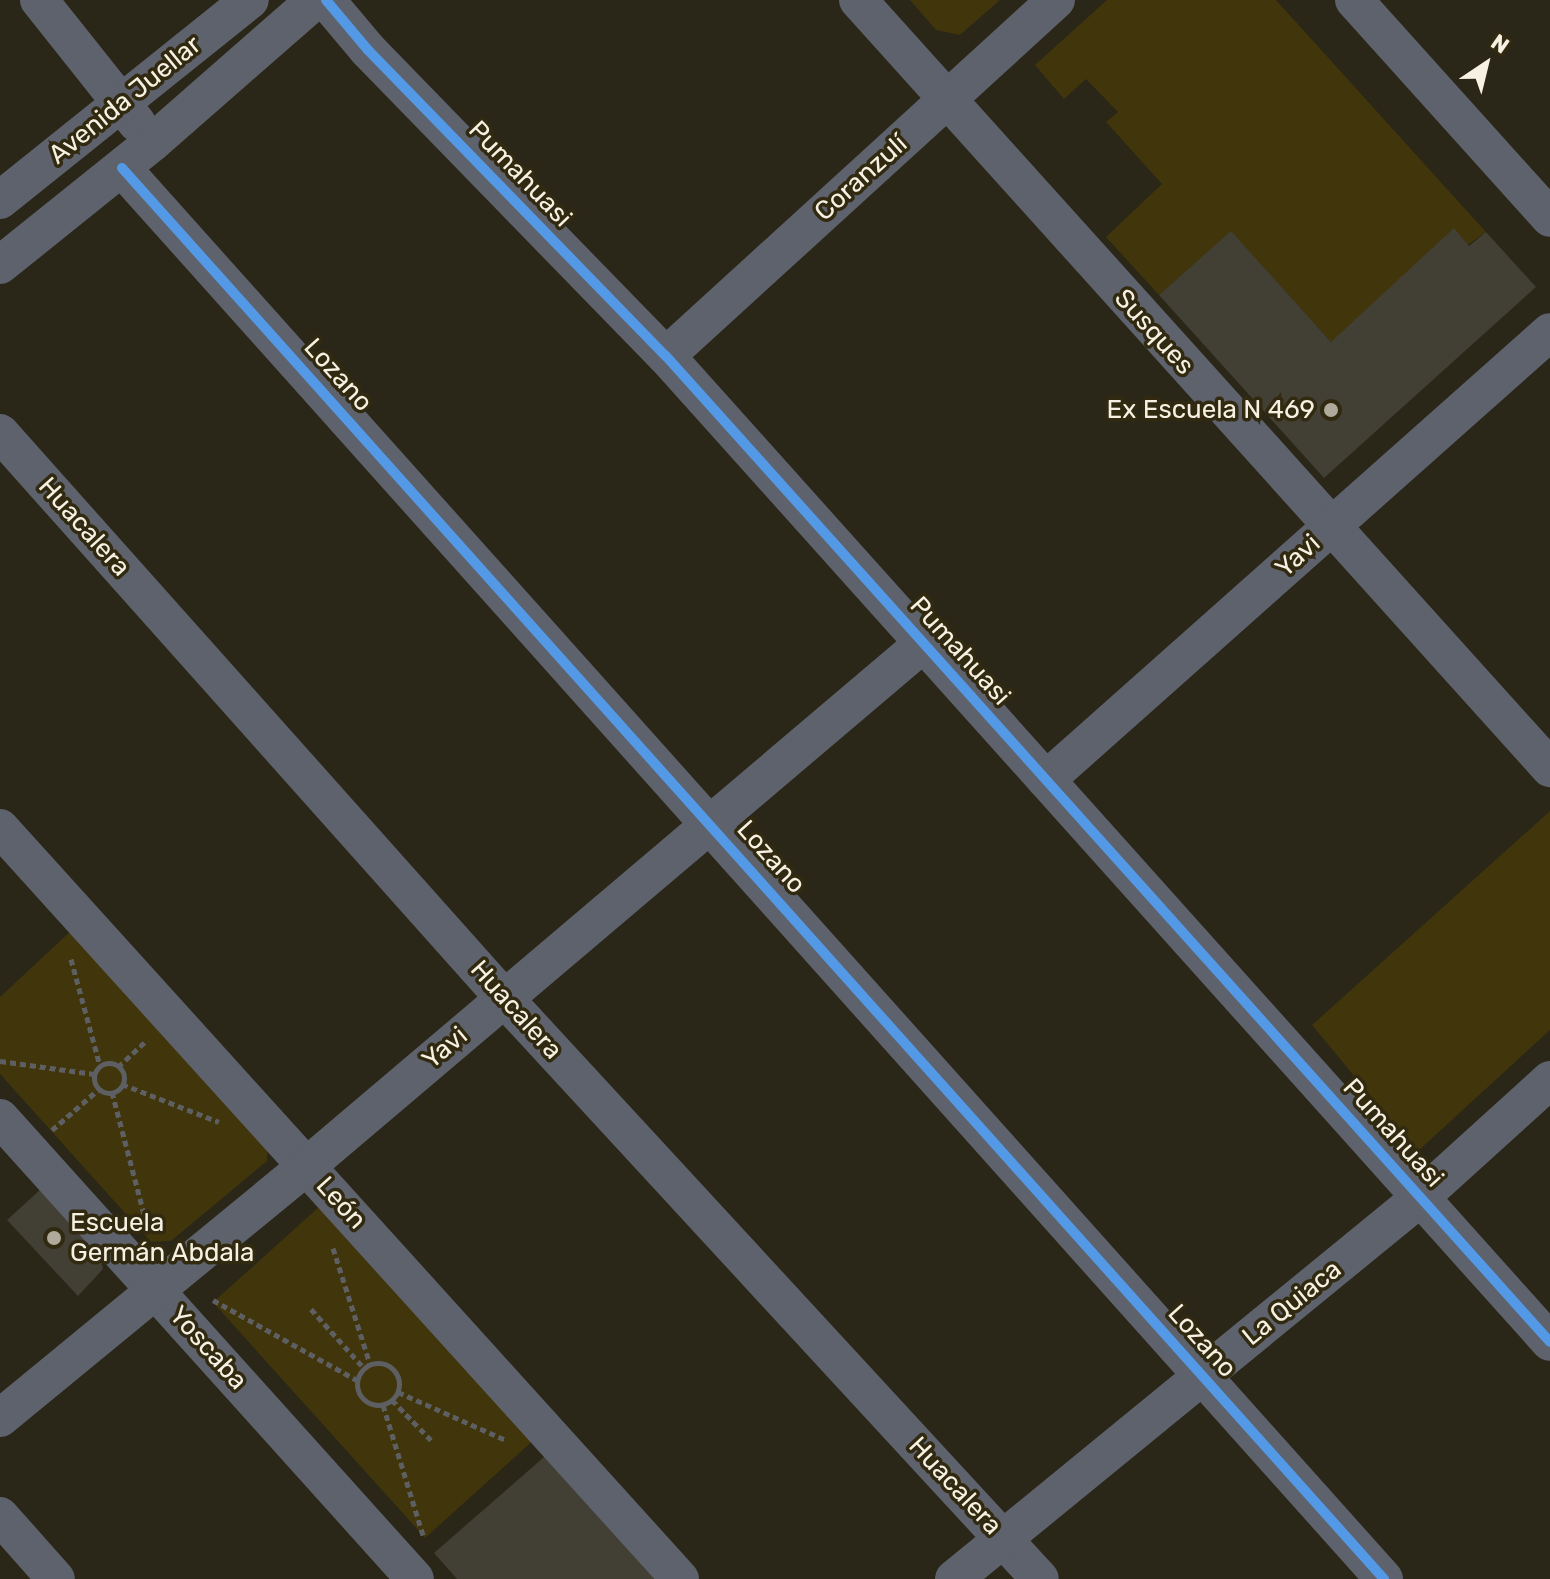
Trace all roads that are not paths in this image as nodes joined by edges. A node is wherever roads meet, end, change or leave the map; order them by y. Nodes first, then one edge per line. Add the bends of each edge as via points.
1 (39, 0) edge
2 (250, 0) edge
3 (315, 0) edge
4 (326, 0) edge
5 (858, 0) edge
6 (1056, 0) edge
7 (1354, 0) edge
8 (944, 102) junction
9 (120, 104) junction
10 (153, 142) junction
11 (122, 168) junction
12 (0, 200) edge
13 (1550, 218) edge
14 (0, 265) edge
15 (1550, 332) edge
16 (666, 356) junction
17 (0, 433) edge
18 (1331, 527) junction
19 (924, 643) junction
20 (1550, 768) edge
21 (1046, 780) junction
22 (710, 821) junction
23 (0, 828) edge
24 (504, 998) junction
25 (1550, 1080) edge
26 (0, 1118) edge
27 (307, 1166) junction
28 (1421, 1197) junction
29 (155, 1289) junction
30 (1550, 1342) edge
31 (1203, 1376) junction
32 (0, 1418) edge
33 (0, 1516) edge
34 (1004, 1539) junction
35 (56, 1579) edge
36 (415, 1579) edge
37 (680, 1579) edge
38 (954, 1579) edge
39 (1040, 1579) edge
40 (1384, 1579) edge

1 - 9 street
2 - 9 street, Avenida Juellar
3 - 10 street
4 - 16 street, Pumahuasi via 368,50
5 - 8 street, Susques
6 - 8 street, Coranzulí
7 - 13 street
8 - 16 street, Coranzulí
8 - 18 street, Susques
9 - 10 street
9 - 12 street, Avenida Juellar
10 - 11 street
11 - 14 street
11 - 22 street, Lozano
15 - 18 street, Yavi
16 - 19 street, Pumahuasi
17 - 24 street, Huacalera
18 - 20 street, Susques
18 - 21 street, Yavi
19 - 21 street, Pumahuasi
19 - 22 street, Yavi
21 - 28 street, Pumahuasi
22 - 24 street, Yavi
22 - 31 street, Lozano
23 - 27 street, León
24 - 27 street, Yavi
24 - 34 street, Huacalera
25 - 28 street, La Quiaca
26 - 29 street, Yoscaba
27 - 29 street, Yavi
27 - 37 street, León
28 - 30 street, Pumahuasi
28 - 31 street, La Quiaca
29 - 32 street, Yavi
29 - 36 street, Yoscaba
31 - 34 street, La Quiaca
31 - 40 street, Lozano
33 - 35 street
34 - 38 street, La Quiaca
34 - 39 street, Huacalera

